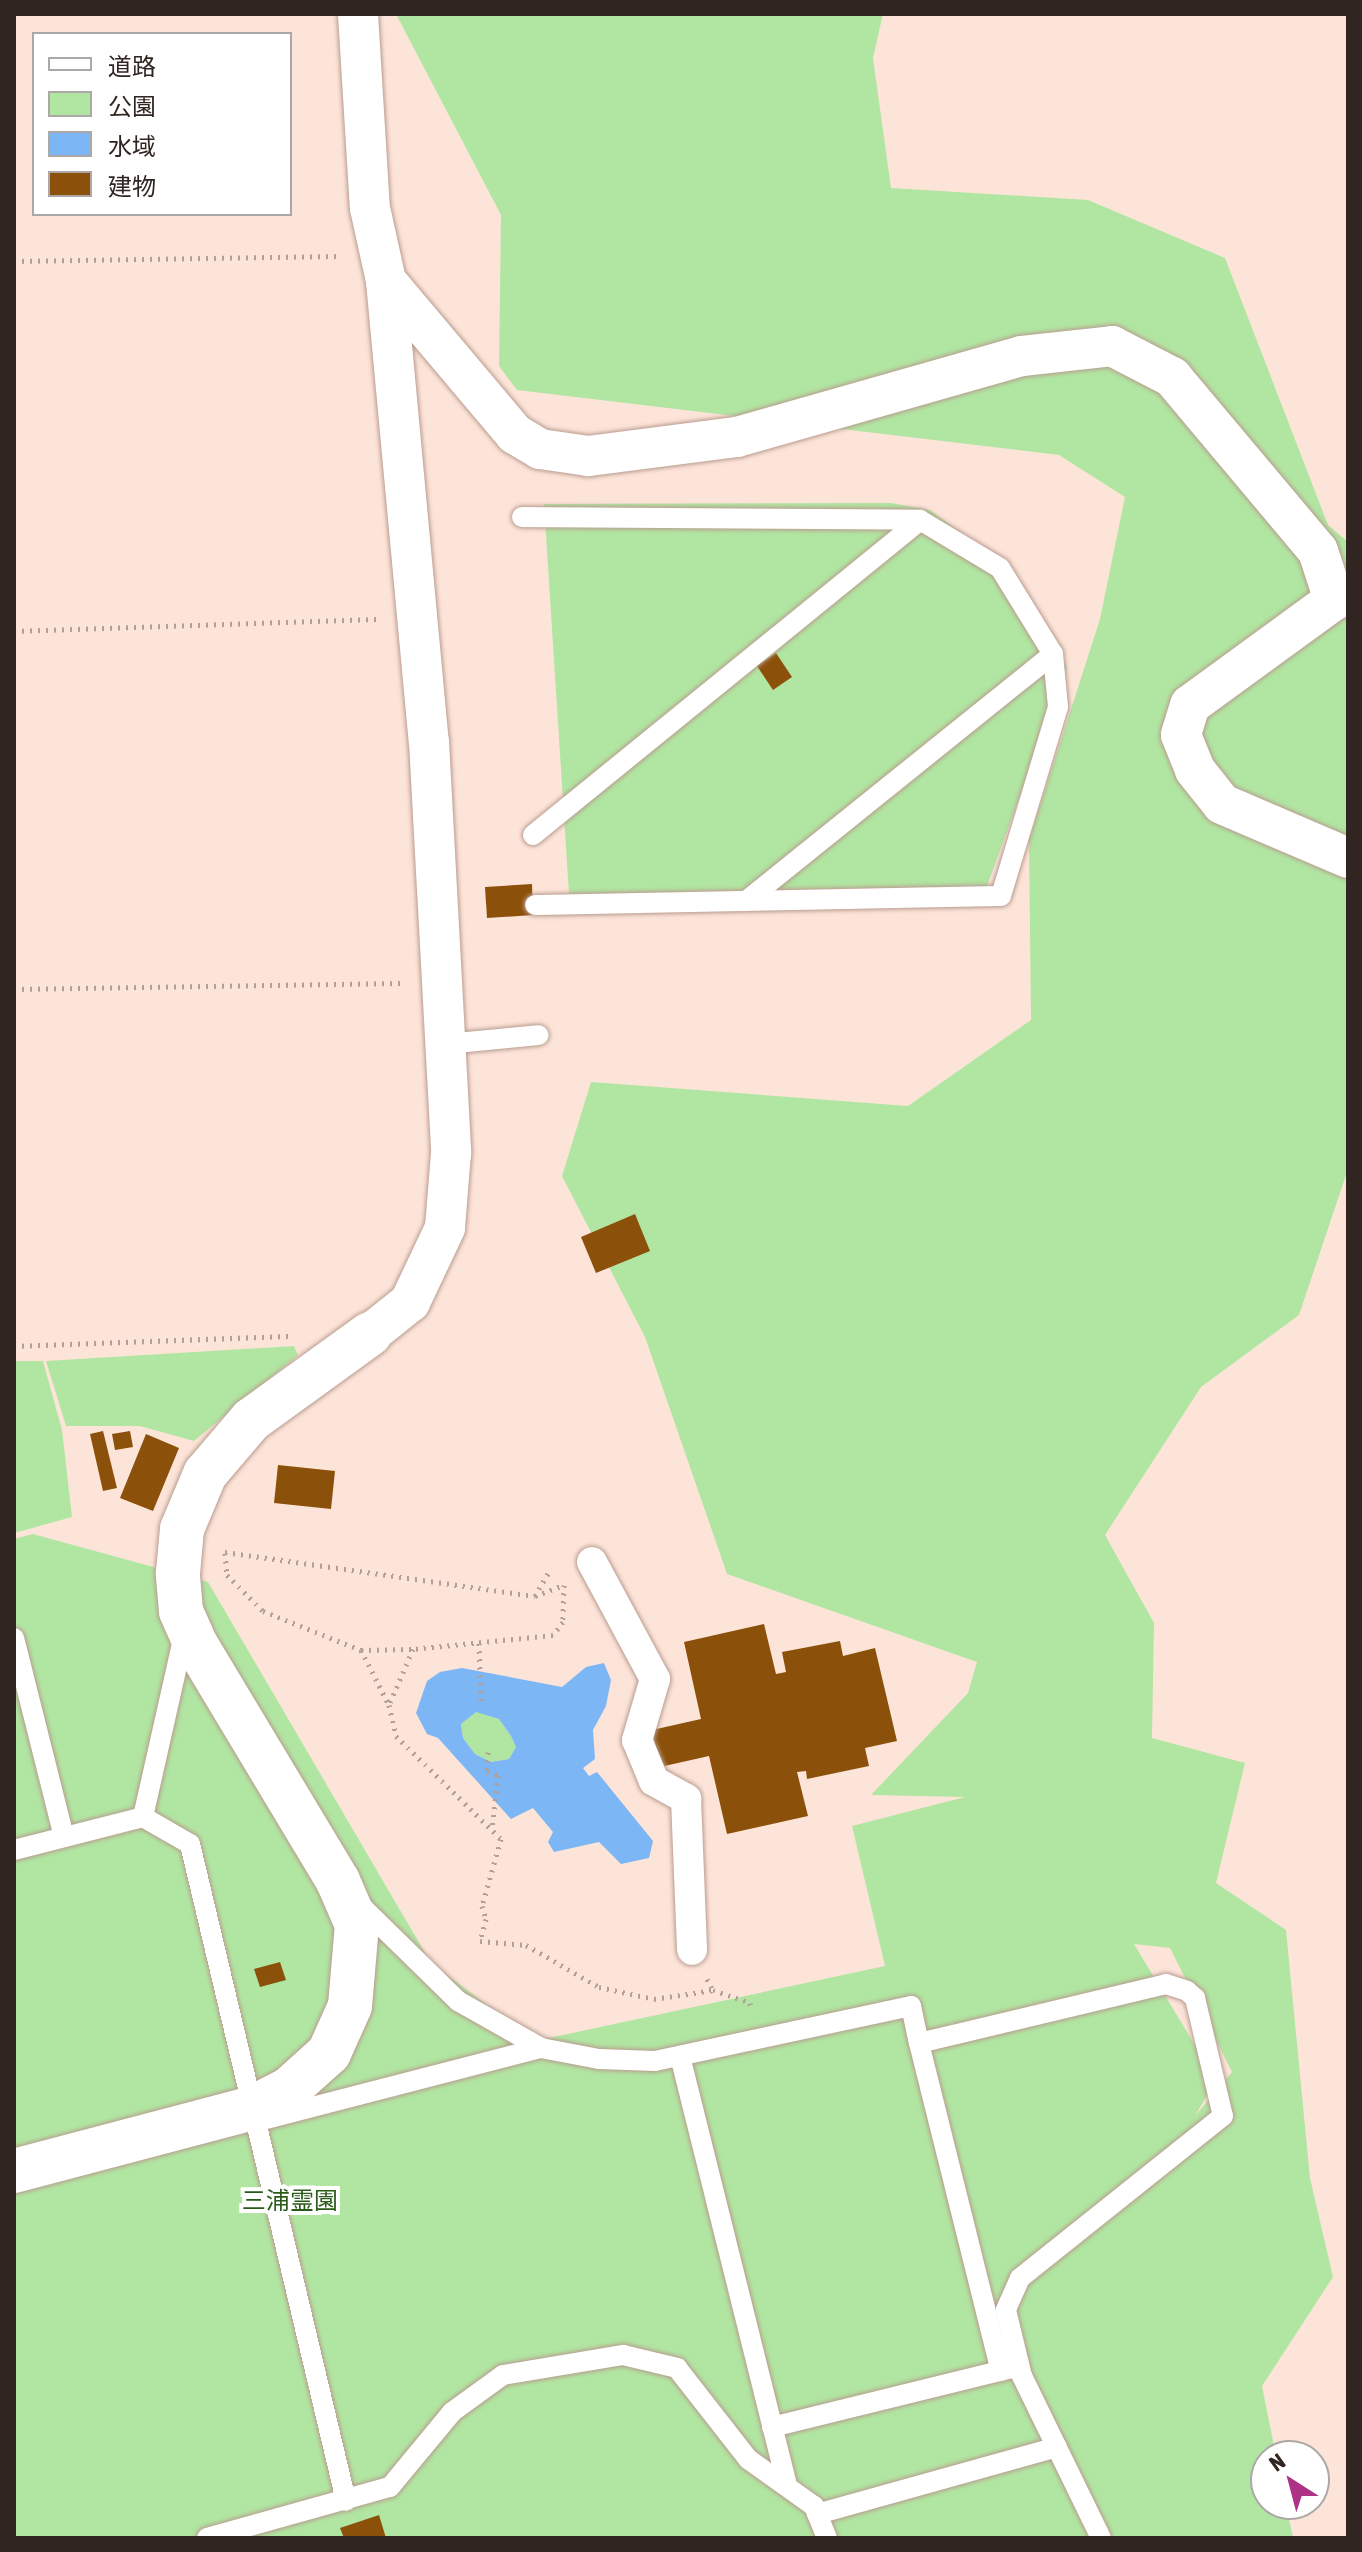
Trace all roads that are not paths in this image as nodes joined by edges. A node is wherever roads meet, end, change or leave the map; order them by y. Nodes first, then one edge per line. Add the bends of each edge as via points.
1 (358, 14) edge
2 (383, 268) junction
3 (522, 517) dead end
4 (920, 520) junction
5 (1053, 654) junction
6 (533, 835) dead end
7 (1348, 858) edge
8 (746, 901) junction
9 (535, 905) dead end
10 (539, 1035) dead end
11 (446, 1044) junction
12 (370, 1334) joint
13 (592, 1562) dead end
14 (186, 1623) junction
15 (14, 1638) edge
16 (143, 1817) junction
17 (64, 1837) junction
18 (14, 1850) edge
19 (338, 1881) junction
20 (692, 1950) road end
21 (919, 2043) junction
22 (541, 2048) junction
23 (680, 2056) junction
24 (254, 2115) junction
25 (14, 2171) edge
26 (1010, 2369) junction
27 (772, 2427) junction
28 (1057, 2447) junction
29 (786, 2482) junction
30 (346, 2501) junction
31 (817, 2514) junction
32 (207, 2538) edge
33 (827, 2538) edge
34 (1101, 2538) edge

1 - 2 street via 370,208
2 - 7 street via 515,434 540,449 588,456 737,437 1022,356 1112,346 1172,377 1318,551 1334,600 1190,705 1181,735 1195,770 1222,804
2 - 11 street via 418,617
3 - 4 lane
4 - 5 lane via 1000,568
4 - 6 lane
5 - 8 lane
5 - 8 lane via 1058,707 1001,896
8 - 9 lane
10 - 11 lane
11 - 12 street via 451,1153 445,1228 410,1302
12 - 14 street via 251,1420 205,1474 182,1529 178,1573
13 - 20 street via 655,1679 637,1740 654,1781 686,1799
14 - 16 lane
14 - 19 street
15 - 17 lane
16 - 17 lane
16 - 24 lane via 190,1844
17 - 18 lane
19 - 22 lane via 458,2001
19 - 24 street via 357,1925 350,2006 329,2053
21 - 23 lane via 911,2006
21 - 26 lane
21 - 26 lane via 1166,1984 1195,1998 1223,2116 1020,2278 1006,2310
22 - 23 lane via 599,2059 655,2061
22 - 24 lane
23 - 27 lane
24 - 25 street
24 - 30 lane
26 - 27 lane
26 - 28 lane
27 - 29 lane
28 - 31 lane
28 - 34 lane
29 - 30 lane via 748,2459 677,2368 623,2355 503,2375 452,2412 390,2487
29 - 31 lane
30 - 32 lane
31 - 33 lane

